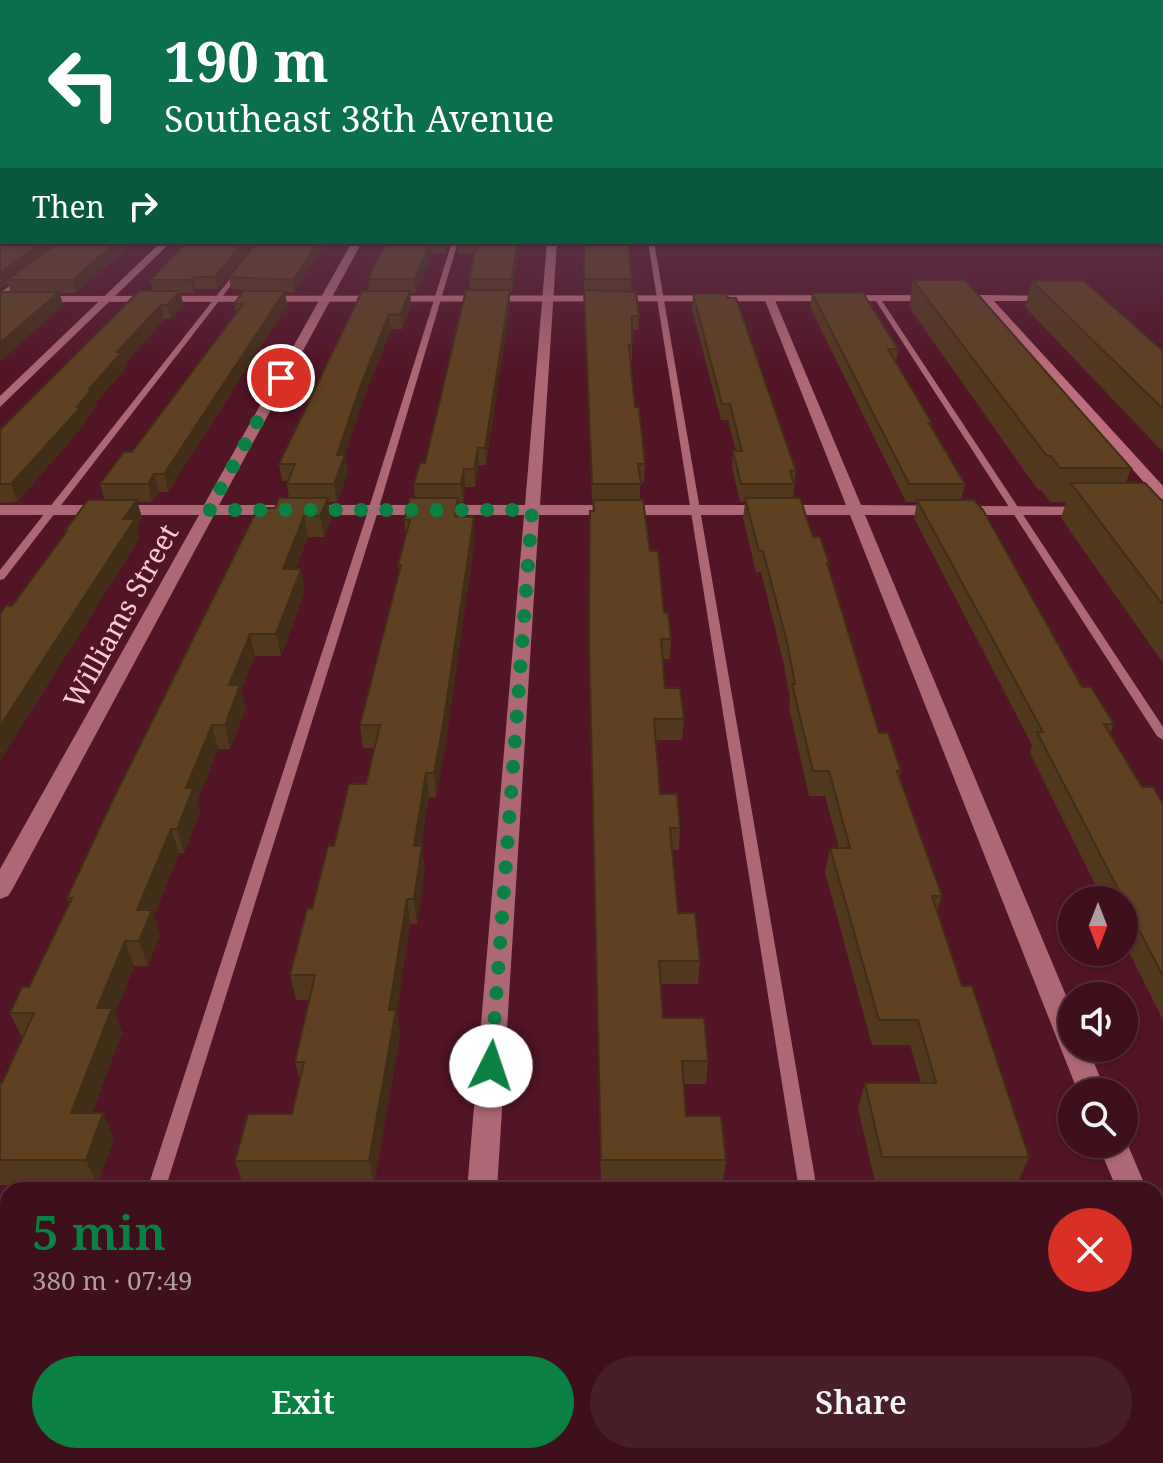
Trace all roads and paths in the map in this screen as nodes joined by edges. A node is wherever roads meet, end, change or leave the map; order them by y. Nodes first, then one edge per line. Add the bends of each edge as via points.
1 (164, 244) edge
2 (356, 244) edge
3 (454, 244) edge
4 (552, 244) edge
5 (651, 244) edge
6 (244, 265) edge
7 (34, 269) edge
8 (0, 298) edge
9 (107, 298) junction
10 (217, 298) junction
11 (324, 298) junction
12 (437, 298) junction
13 (548, 298) junction
14 (660, 298) junction
15 (769, 298) junction
16 (877, 298) junction
17 (986, 298) junction
18 (1060, 298) edge
19 (0, 403) edge
20 (1163, 495) edge
21 (1014, 509) junction
22 (0, 510) edge
23 (52, 510) junction
24 (209, 510) junction
25 (532, 510) junction
26 (695, 510) junction
27 (856, 510) junction
28 (1103, 510) edge
29 (373, 511) junction
30 (0, 577) edge
31 (1163, 736) edge
32 (0, 890) edge
33 (1058, 1008) edge
34 (1119, 1158) edge
35 (159, 1182) edge
36 (483, 1182) edge
37 (807, 1182) edge
38 (1129, 1182) edge

1 - 9 street
2 - 11 street, Williams Street
3 - 12 lane
4 - 13 street
5 - 14 lane
6 - 10 lane
7 - 8 lane
8 - 9 street
9 - 10 street
9 - 19 street
10 - 11 street
10 - 23 lane
11 - 12 street
11 - 24 street, Williams Street
12 - 13 street
12 - 29 lane
13 - 14 street
13 - 25 street
14 - 15 street
14 - 26 lane
15 - 16 street
15 - 27 street
16 - 17 street
16 - 21 lane
17 - 18 street
17 - 20 street
21 - 27 street
21 - 28 street
21 - 31 lane
22 - 23 street
23 - 24 street
23 - 30 lane
24 - 29 street
24 - 32 street, Williams Street
25 - 26 street
25 - 29 street
25 - 36 street
26 - 27 street
26 - 37 lane
27 - 33 street
29 - 35 lane
34 - 38 street

